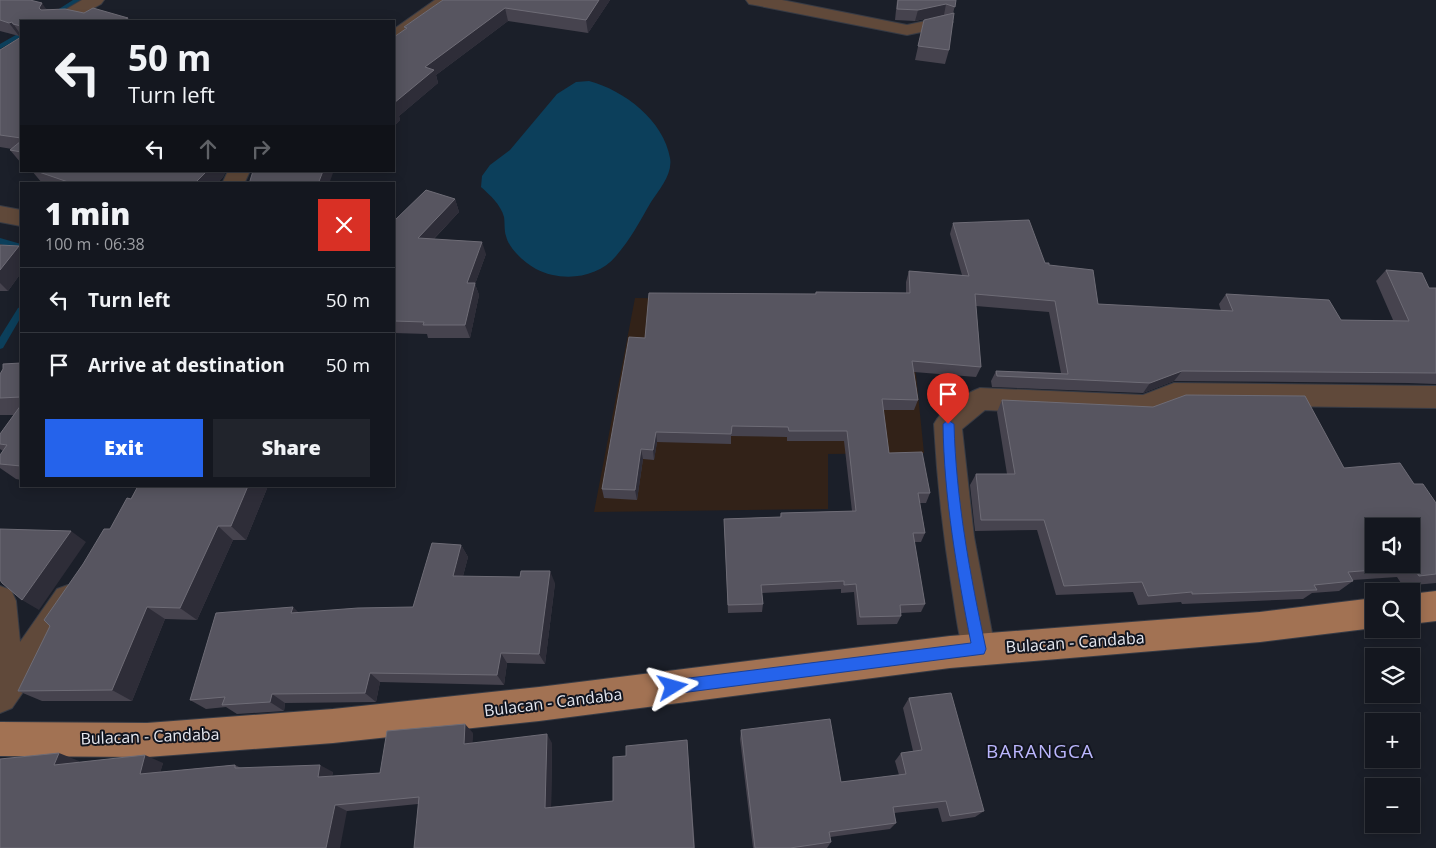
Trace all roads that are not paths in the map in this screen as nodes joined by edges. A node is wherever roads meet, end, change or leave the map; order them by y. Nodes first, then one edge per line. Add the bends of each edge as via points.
1 (95, 0) edge
2 (447, 0) edge
3 (755, 0) edge
4 (61, 20) edge
5 (944, 22) edge
6 (395, 36) edge
7 (0, 214) edge
8 (20, 218) edge
9 (1436, 397) edge
10 (82, 579) edge
11 (0, 600) edge
12 (1436, 606) edge
13 (1420, 608) edge
14 (1365, 614) edge
15 (979, 649) junction
16 (1, 695) edge
17 (0, 739) edge

1 - 4 street
2 - 6 street
3 - 5 street via 907,30
7 - 8 street
9 - 15 street via 1174,394 1144,406 980,399 948,424 950,471
10 - 16 street
11 - 16 street via 4,640
12 - 13 main road
14 - 15 main road, Bulacan - Candaba via 1260,627
15 - 17 main road, Bulacan - Candaba via 539,704 333,726 147,740

